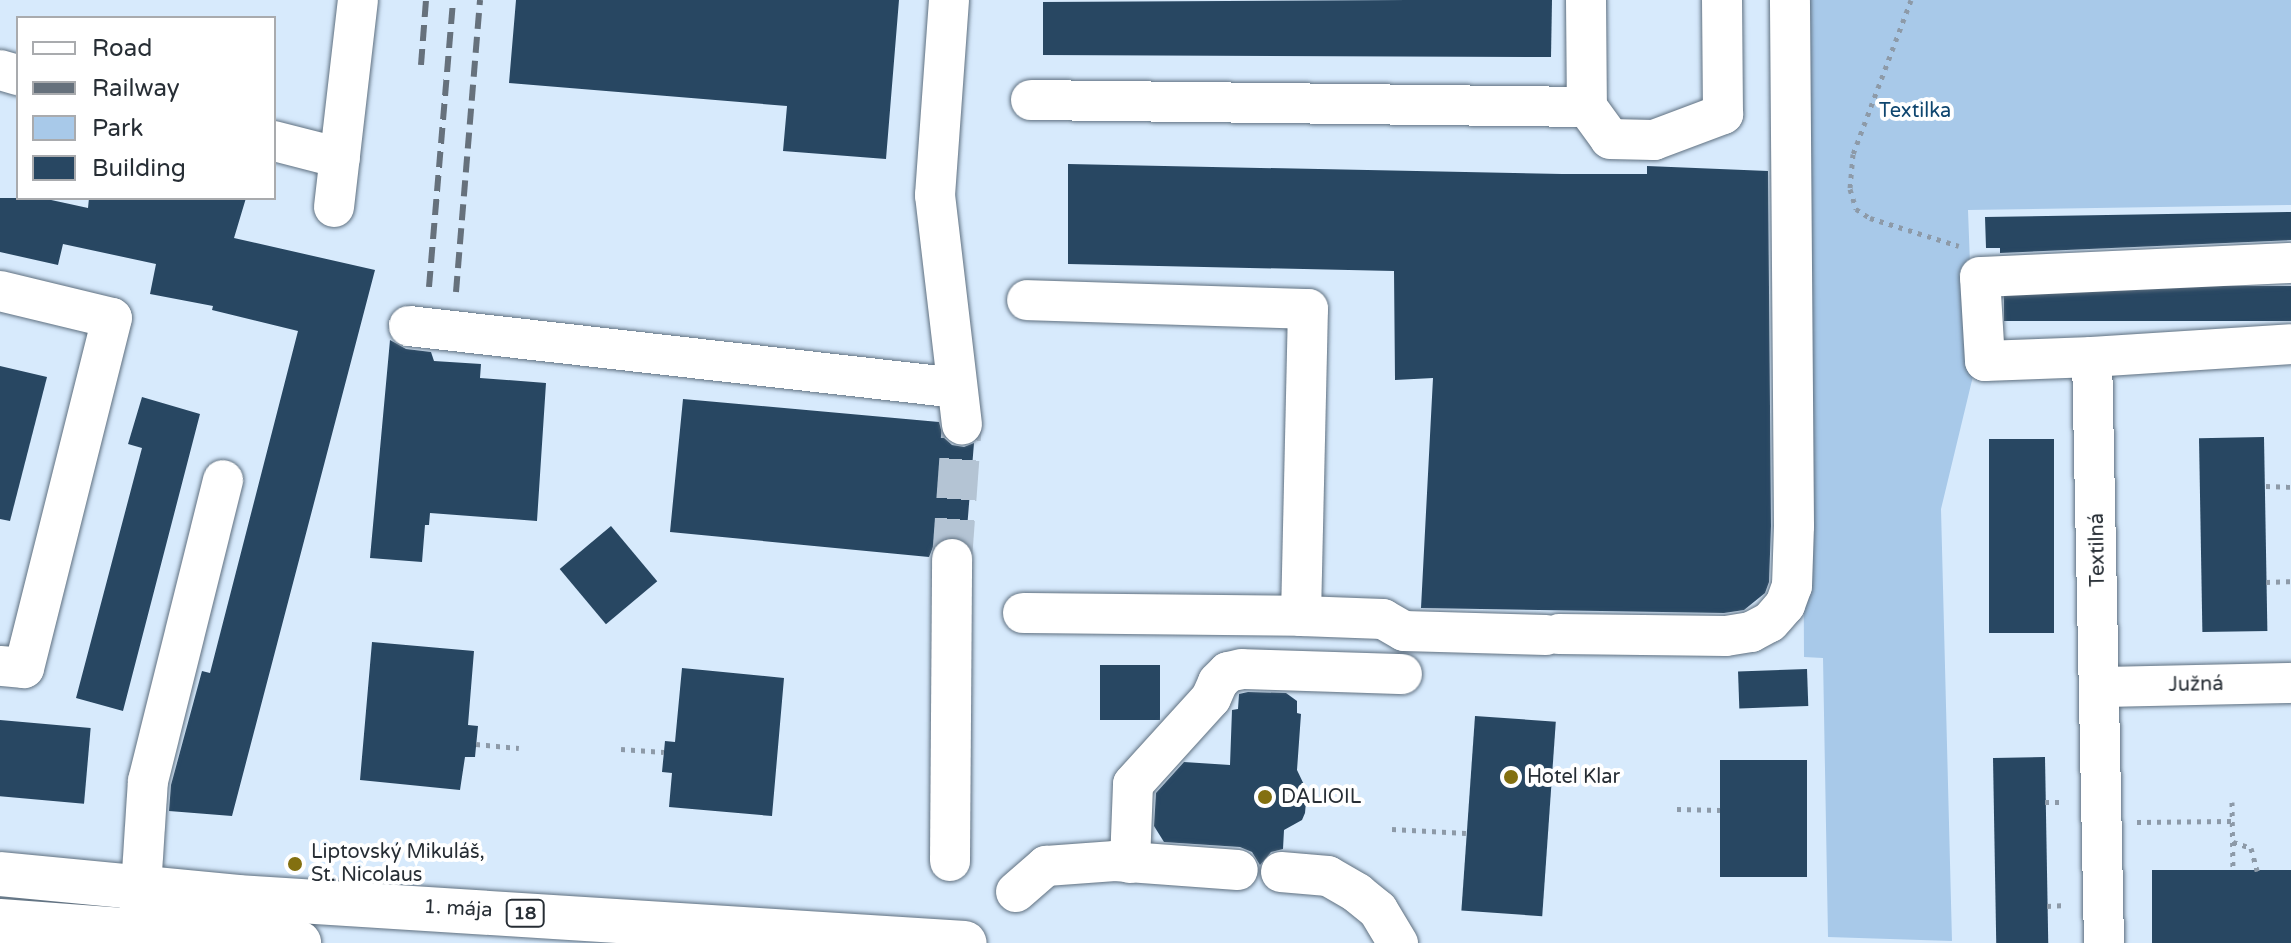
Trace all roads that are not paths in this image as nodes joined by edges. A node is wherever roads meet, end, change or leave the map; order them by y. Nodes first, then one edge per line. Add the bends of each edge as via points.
1 (358, 0) edge
2 (949, 0) edge
3 (1586, 0) edge
4 (1722, 0) edge
5 (1790, 0) edge
6 (1031, 100) dead end
7 (1587, 107) junction
8 (276, 142) edge
9 (340, 158) junction
10 (334, 207) dead end
11 (2291, 263) edge
12 (0, 291) edge
13 (1027, 300) dead end
14 (409, 326) dead end
15 (2291, 344) edge
16 (2092, 357) junction
17 (223, 480) dead end
18 (952, 559) tunnel mouth
19 (1023, 613) dead end
20 (1301, 616) junction
21 (0, 666) edge
22 (1402, 674) dead end
23 (2291, 683) edge
24 (2101, 687) junction
25 (950, 861) dead end
26 (1130, 863) junction
27 (1238, 870) dead end
28 (1281, 872) dead end
29 (0, 874) edge
30 (139, 887) junction
31 (1016, 892) dead end
32 (0, 921) edge
33 (236, 926) edge
34 (599, 930) edge
35 (1396, 937) edge
36 (138, 938) edge
37 (299, 943) edge
38 (965, 943) edge
39 (2104, 943) edge

1 - 9 street
2 - 14 street via 935,195 960,406
3 - 7 street
4 - 7 street via 1723,114 1654,140 1610,139
5 - 20 street via 1794,526 1792,586 1785,605 1751,632 1726,636 1404,631 1383,619
6 - 7 street
8 - 9 street
9 - 10 street
11 - 16 street via 1980,277 1985,361
12 - 21 street via 112,318 24,668
13 - 20 street via 1308,309
15 - 16 street
16 - 24 street, Textilná
17 - 30 street via 148,781
18 - 25 street
19 - 20 street
22 - 26 street via 1228,672 1133,784
23 - 24 street, Južná
24 - 39 street, Textilná
26 - 27 street
26 - 31 street via 1046,866
28 - 35 street via 1328,876 1378,910
29 - 30 main road, 1. mája / 18
30 - 33 main road, 1. mája / 18
30 - 36 street
32 - 36 main road, 1. mája / 18
33 - 34 main road, 1. mája / 18
33 - 36 main road, 1. mája / 18
33 - 37 main road, 1. mája / 18
34 - 38 main road, 1. mája / 18

